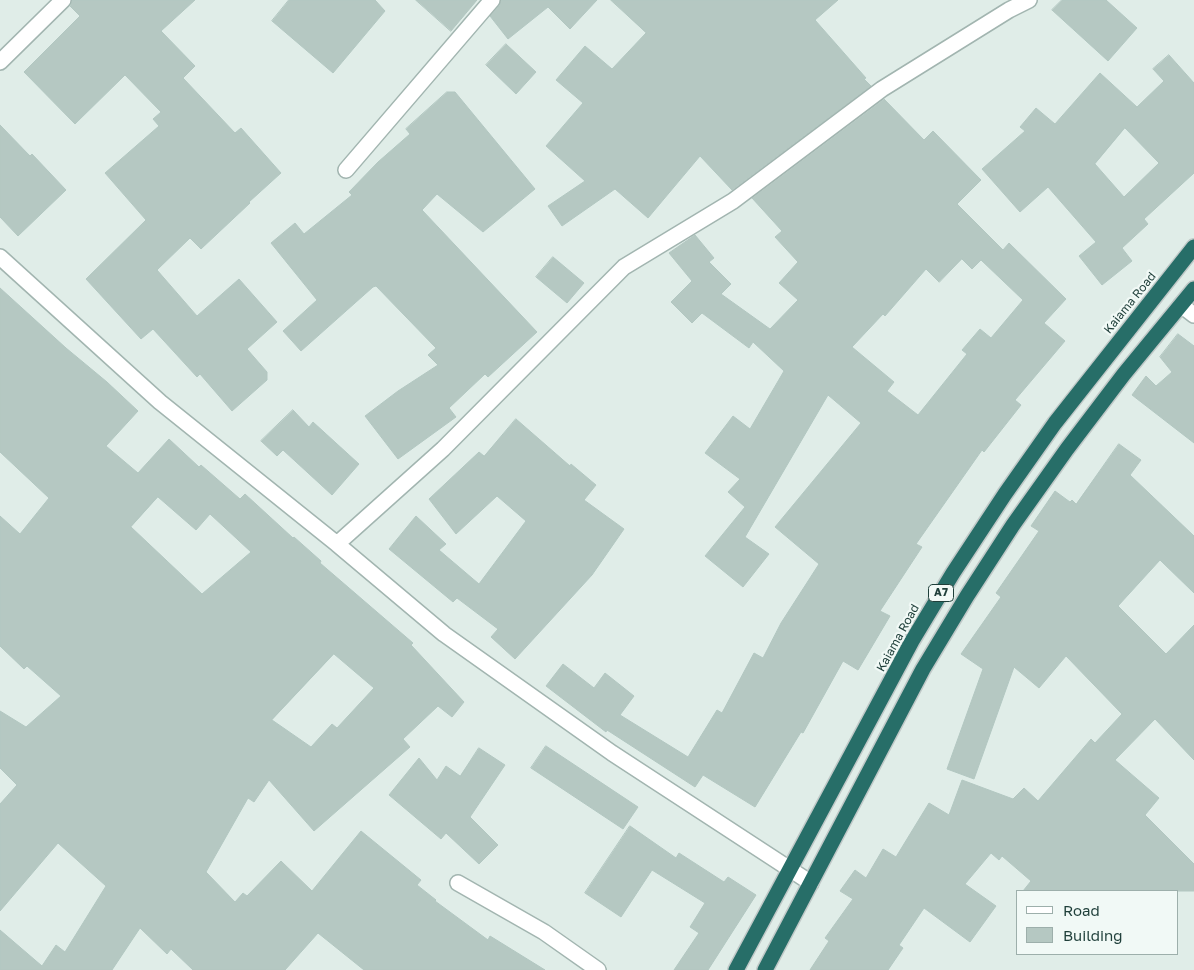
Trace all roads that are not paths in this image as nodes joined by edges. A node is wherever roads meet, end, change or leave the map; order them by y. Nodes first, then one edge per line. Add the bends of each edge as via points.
1 (63, 0) edge
2 (492, 0) edge
3 (1029, 0) edge
4 (0, 62) edge
5 (346, 170) dead end
6 (1194, 247) edge
7 (0, 257) edge
8 (1194, 289) edge
9 (1181, 305) junction
10 (1194, 315) edge
11 (337, 544) junction
12 (789, 868) junction
13 (811, 883) junction
14 (458, 884) dead end
15 (598, 970) edge
16 (736, 970) edge
17 (765, 970) edge

1 - 4 street
2 - 5 street
3 - 11 street via 882,90 733,200 624,267 443,449
6 - 12 highway, Kaiama Road / A7 via 1055,423 958,565 912,641
7 - 11 street via 160,402
8 - 9 highway, A7
9 - 10 street
9 - 13 highway, A7 via 1067,449 992,556 924,669
11 - 12 street via 444,634 612,753
12 - 13 street
12 - 16 highway, Kaiama Road / A7
13 - 17 highway, A7
14 - 15 street via 544,932

